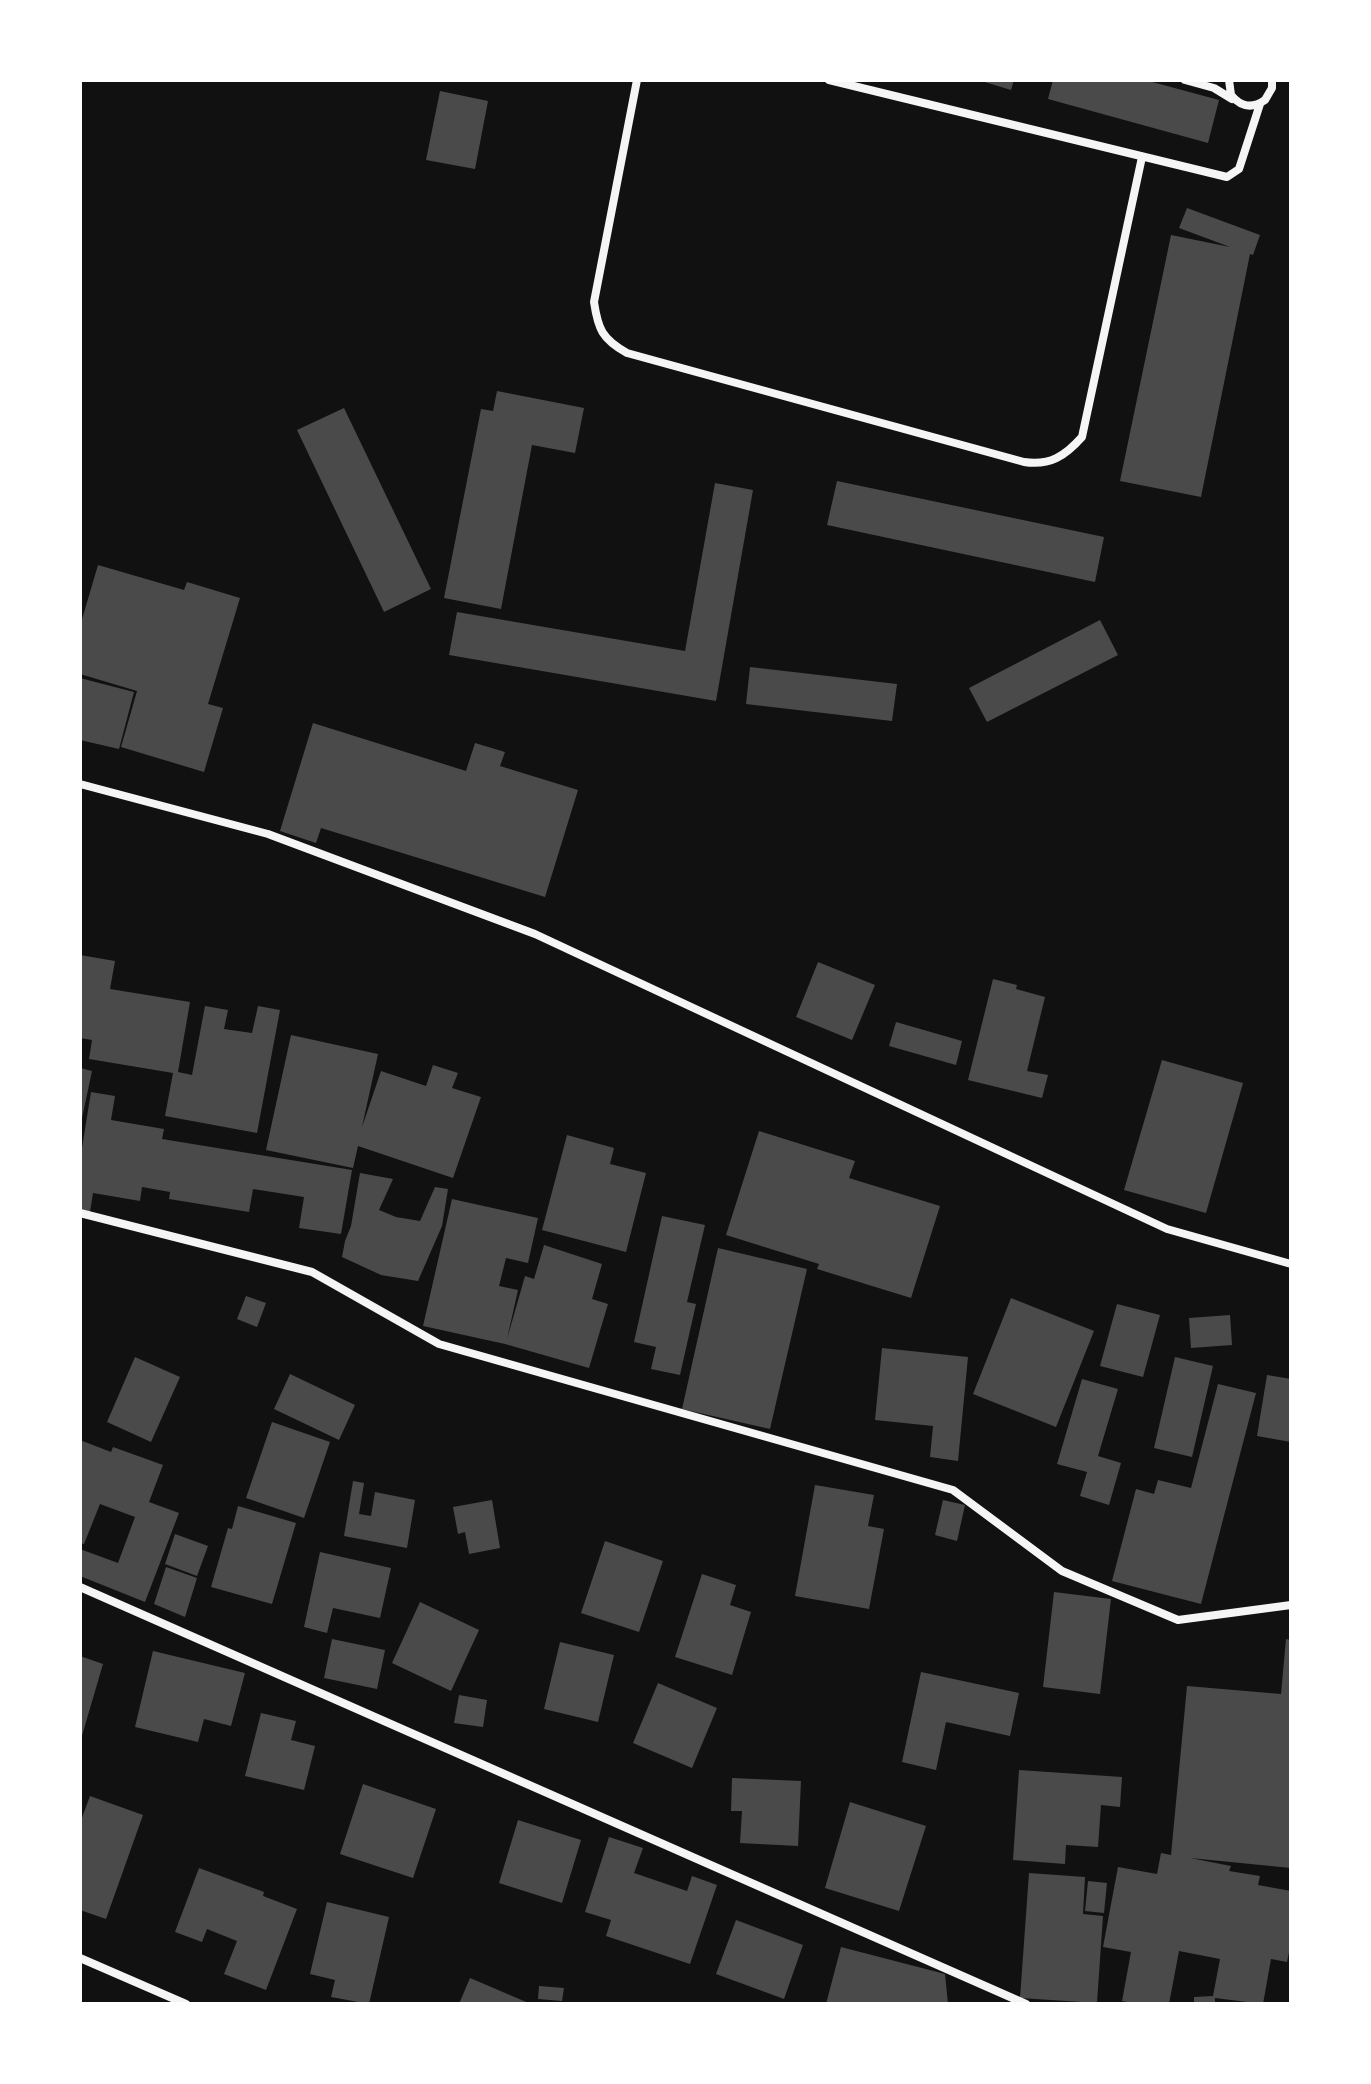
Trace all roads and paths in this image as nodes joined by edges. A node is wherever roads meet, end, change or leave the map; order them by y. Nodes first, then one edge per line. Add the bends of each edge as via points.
1 (637, 80) edge
2 (829, 80) edge
3 (1185, 80) edge
4 (1229, 80) edge
5 (1272, 80) edge
6 (1260, 104) junction
7 (1242, 105) junction
8 (1142, 157) junction
9 (80, 784) edge
10 (80, 1213) edge
11 (1291, 1264) edge
12 (80, 1587) edge
13 (1291, 1605) edge
14 (80, 1958) edge
15 (186, 2004) edge
16 (1026, 2004) edge

1 - 8 street via 594,302 597,325 610,343 627,353 1041,465 1059,458 1082,437
2 - 8 street
3 - 7 street via 1214,88
4 - 7 street via 1231,95
5 - 6 street via 1269,95
6 - 7 street
6 - 8 street via 1239,169 1227,177
9 - 11 street via 268,834 535,934 1167,1229
10 - 13 street via 312,1272 439,1344 953,1490 1062,1571 1178,1620
12 - 16 street
14 - 15 street

